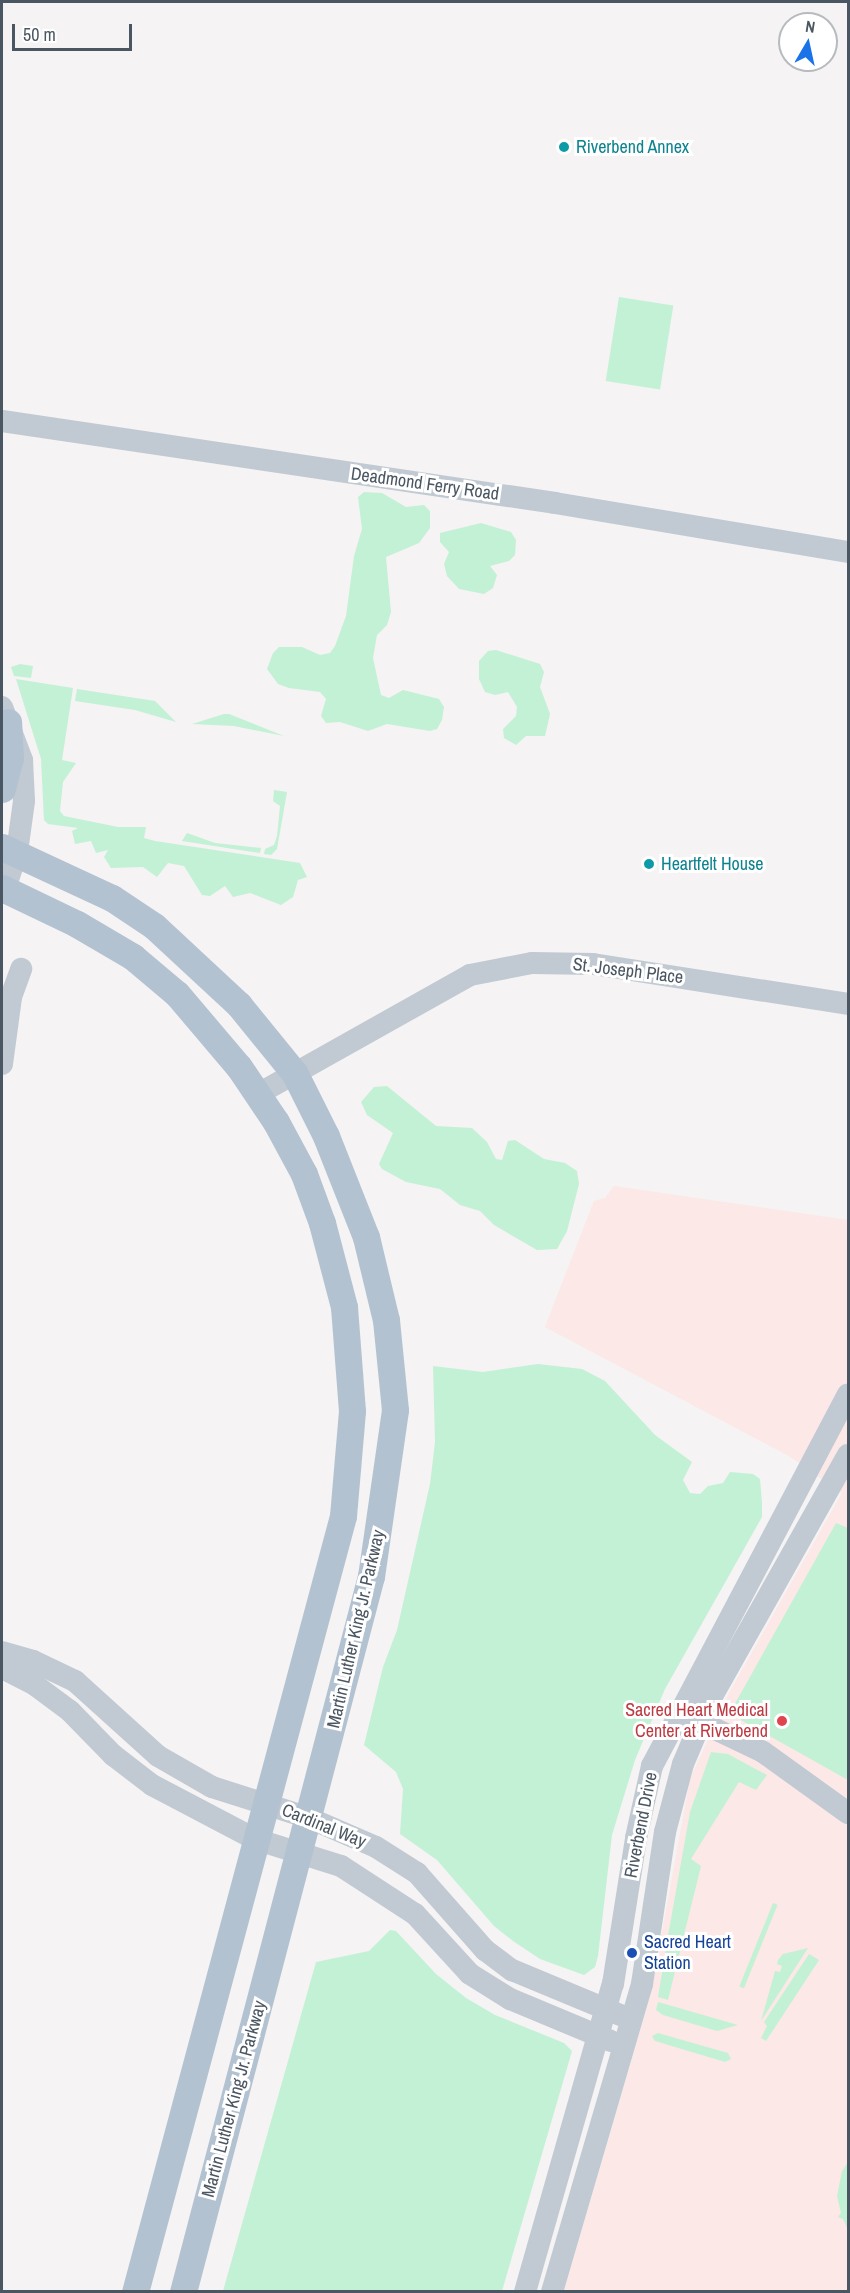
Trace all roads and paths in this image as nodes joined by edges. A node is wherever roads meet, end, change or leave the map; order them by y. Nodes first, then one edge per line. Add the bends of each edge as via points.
1 (2, 421) edge
2 (849, 552) edge
3 (5, 714) edge
4 (2, 789) edge
5 (9, 850) edge
6 (3, 889) edge
7 (21, 969) dead end
8 (849, 1004) edge
9 (2, 1053) edge
10 (295, 1074) junction
11 (258, 1094) junction
12 (849, 1394) edge
13 (849, 1455) edge
14 (2, 1652) edge
15 (2, 1668) edge
16 (678, 1711) junction
17 (701, 1723) junction
18 (264, 1803) junction
19 (849, 1813) edge
20 (309, 1818) junction
21 (255, 1839) junction
22 (299, 1851) junction
23 (606, 2009) junction
24 (633, 2019) junction
25 (598, 2036) junction
26 (626, 2047) junction
27 (135, 2292) edge
28 (183, 2292) edge
29 (525, 2292) edge
30 (552, 2292) edge

1 - 2 street, Deadmond Ferry Road
3 - 4 main road via 10,758
3 - 5 street via 22,760 24,801
5 - 6 street
5 - 10 main road, Martin Luther King Jr. Parkway via 112,898 154,926 239,1005
6 - 11 main road via 77,924 133,957 177,994
7 - 9 street via 11,997
8 - 10 street, St. Joseph Place via 593,964 532,963 470,975 421,999
10 - 11 street, St. Joseph Place
10 - 20 main road, Martin Luther King Jr. Parkway via 327,1136 366,1237 386,1320 395,1410 371,1576
11 - 18 main road via 304,1174 322,1223 344,1307 352,1411 343,1516
12 - 16 street, Riverbend Drive
13 - 17 street, Riverbend Drive via 711,1698
14 - 18 street, Cardinal Way via 33,1660 75,1681 158,1756 212,1787
15 - 21 street, Cardinal Way via 70,1710 112,1755 152,1785
16 - 17 street
16 - 23 street, Riverbend Drive via 652,1766
17 - 19 street via 763,1752
17 - 24 street, Riverbend Drive via 683,1764 665,1833
18 - 20 street, Cardinal Way
18 - 21 main road
20 - 22 main road, Martin Luther King Jr. Parkway
20 - 23 street, Cardinal Way via 376,1847 417,1873 485,1950 512,1970
21 - 22 street, Cardinal Way
21 - 27 main road
22 - 25 street, Cardinal Way via 341,1866 405,1908 471,1974 510,1999
22 - 28 main road, Martin Luther King Jr. Parkway
23 - 24 street, Cardinal Way
23 - 25 street, Riverbend Drive
24 - 26 street, Riverbend Drive
25 - 26 street, Cardinal Way
25 - 29 street, Riverbend Drive
26 - 30 street, Riverbend Drive

